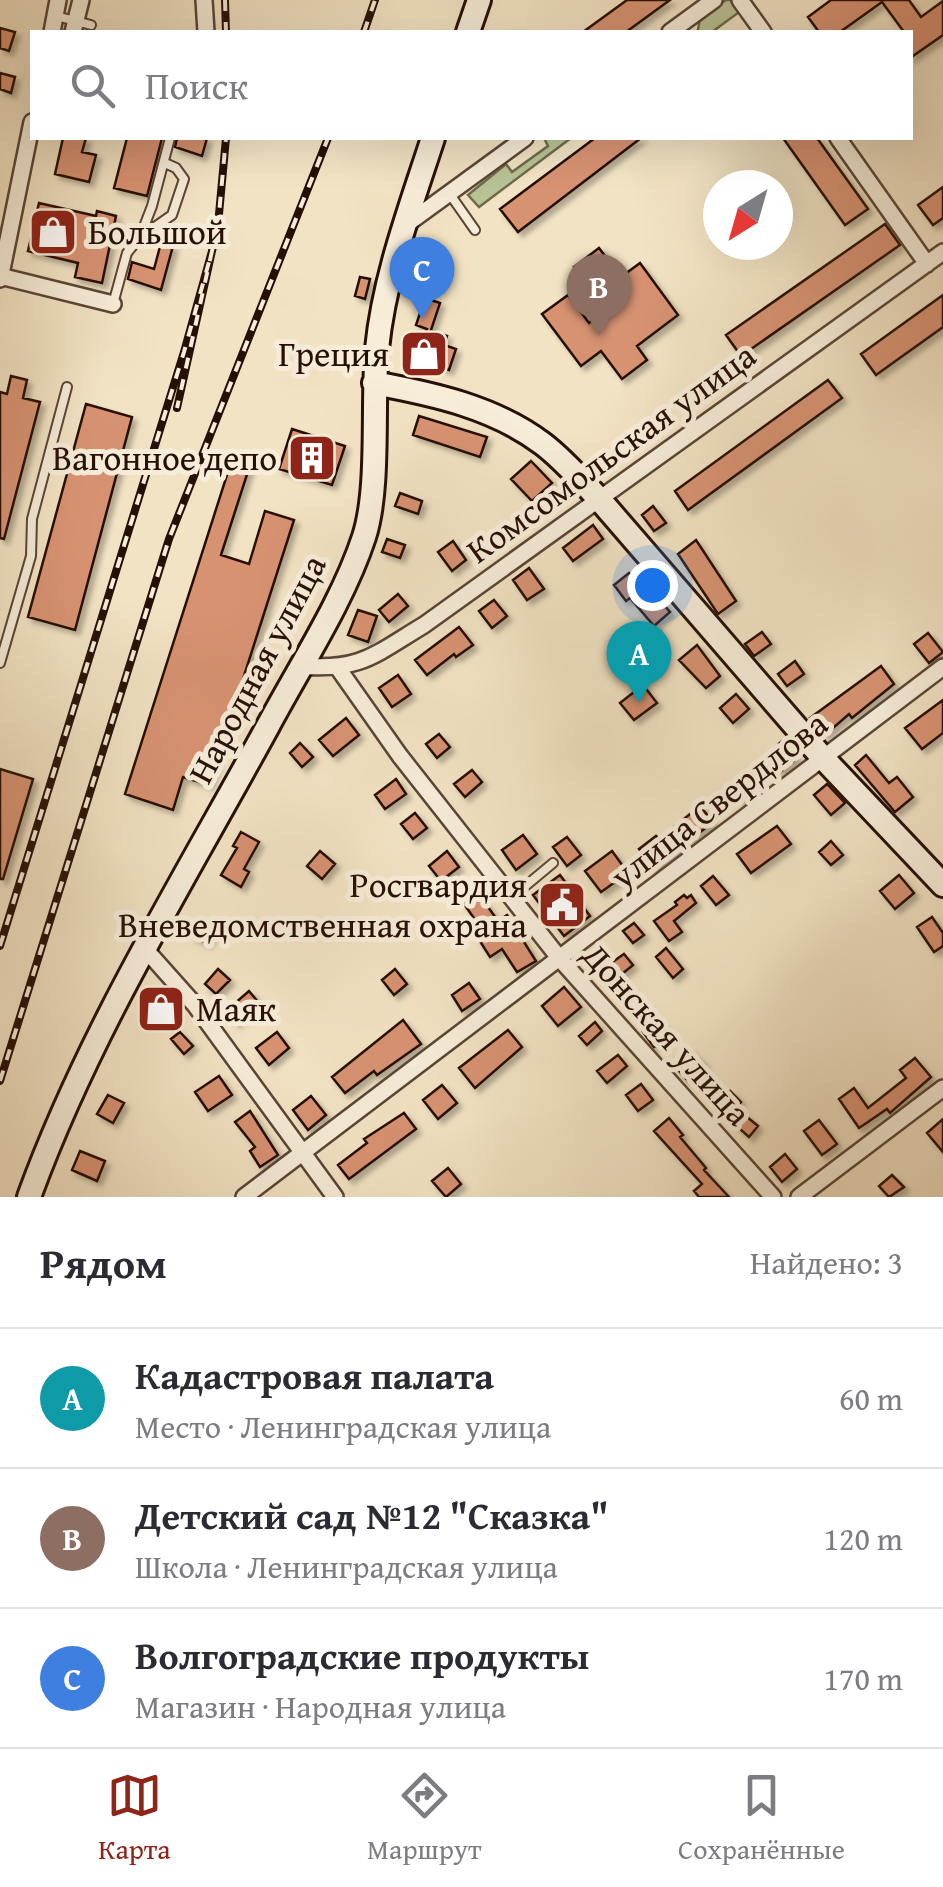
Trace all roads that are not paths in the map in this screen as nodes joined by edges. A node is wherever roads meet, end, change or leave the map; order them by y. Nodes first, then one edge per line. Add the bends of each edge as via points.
1 (81, 0) edge
2 (204, 0) edge
3 (479, 0) edge
4 (714, 0) edge
5 (740, 0) edge
6 (55, 16) edge
7 (80, 26) edge
8 (206, 30) edge
9 (469, 30) edge
10 (673, 30) edge
11 (762, 30) edge
12 (30, 132) edge
13 (170, 140) edge
14 (432, 140) edge
15 (522, 140) edge
16 (839, 140) edge
17 (165, 163) junction
18 (448, 192) junction
19 (404, 226) junction
20 (476, 230) dead end
21 (140, 238) junction
22 (943, 252) edge
23 (927, 264) junction
24 (0, 277) edge
25 (113, 304) joint
26 (374, 383) junction
27 (67, 386) dead end
28 (599, 498) junction
29 (0, 663) edge
30 (300, 666) junction
31 (943, 667) edge
32 (338, 668) junction
33 (822, 756) junction
34 (553, 863) dead end
35 (943, 885) edge
36 (511, 898) junction
37 (146, 950) junction
38 (560, 959) junction
39 (943, 1088) edge
40 (302, 1153) junction
41 (29, 1197) edge
42 (244, 1197) edge
43 (335, 1197) edge
44 (772, 1197) edge
45 (799, 1197) edge

1 - 7 street
2 - 8 street
3 - 9 street
4 - 10 street
5 - 11 street
6 - 7 lane
12 - 24 street
13 - 17 lane
14 - 19 street, Народная улица
15 - 18 street
16 - 23 street
17 - 21 lane
17 - 21 lane via 184,179 172,216
18 - 19 street
18 - 20 lane
19 - 26 street, Народная улица
21 - 25 lane via 127,253
22 - 23 street, Комсомольская улица
23 - 28 street, Комсомольская улица
24 - 25 street
26 - 28 street via 495,416 541,442
26 - 30 street, Народная улица via 365,534
27 - 29 lane
28 - 32 street, Комсомольская улица via 424,625 364,661
28 - 33 street
30 - 32 street, Комсомольская улица
30 - 37 street, Народная улица
31 - 33 street, улица Свердлова
32 - 36 street, Донская улица
33 - 35 street
33 - 38 street, улица Свердлова
34 - 36 lane
36 - 38 street, Донская улица
37 - 40 street via 195,1005
37 - 41 street, Народная улица via 54,1128
38 - 40 street, улица Свердлова
38 - 44 street, Донская улица
39 - 45 street
40 - 42 street, улица Свердлова
40 - 43 street

